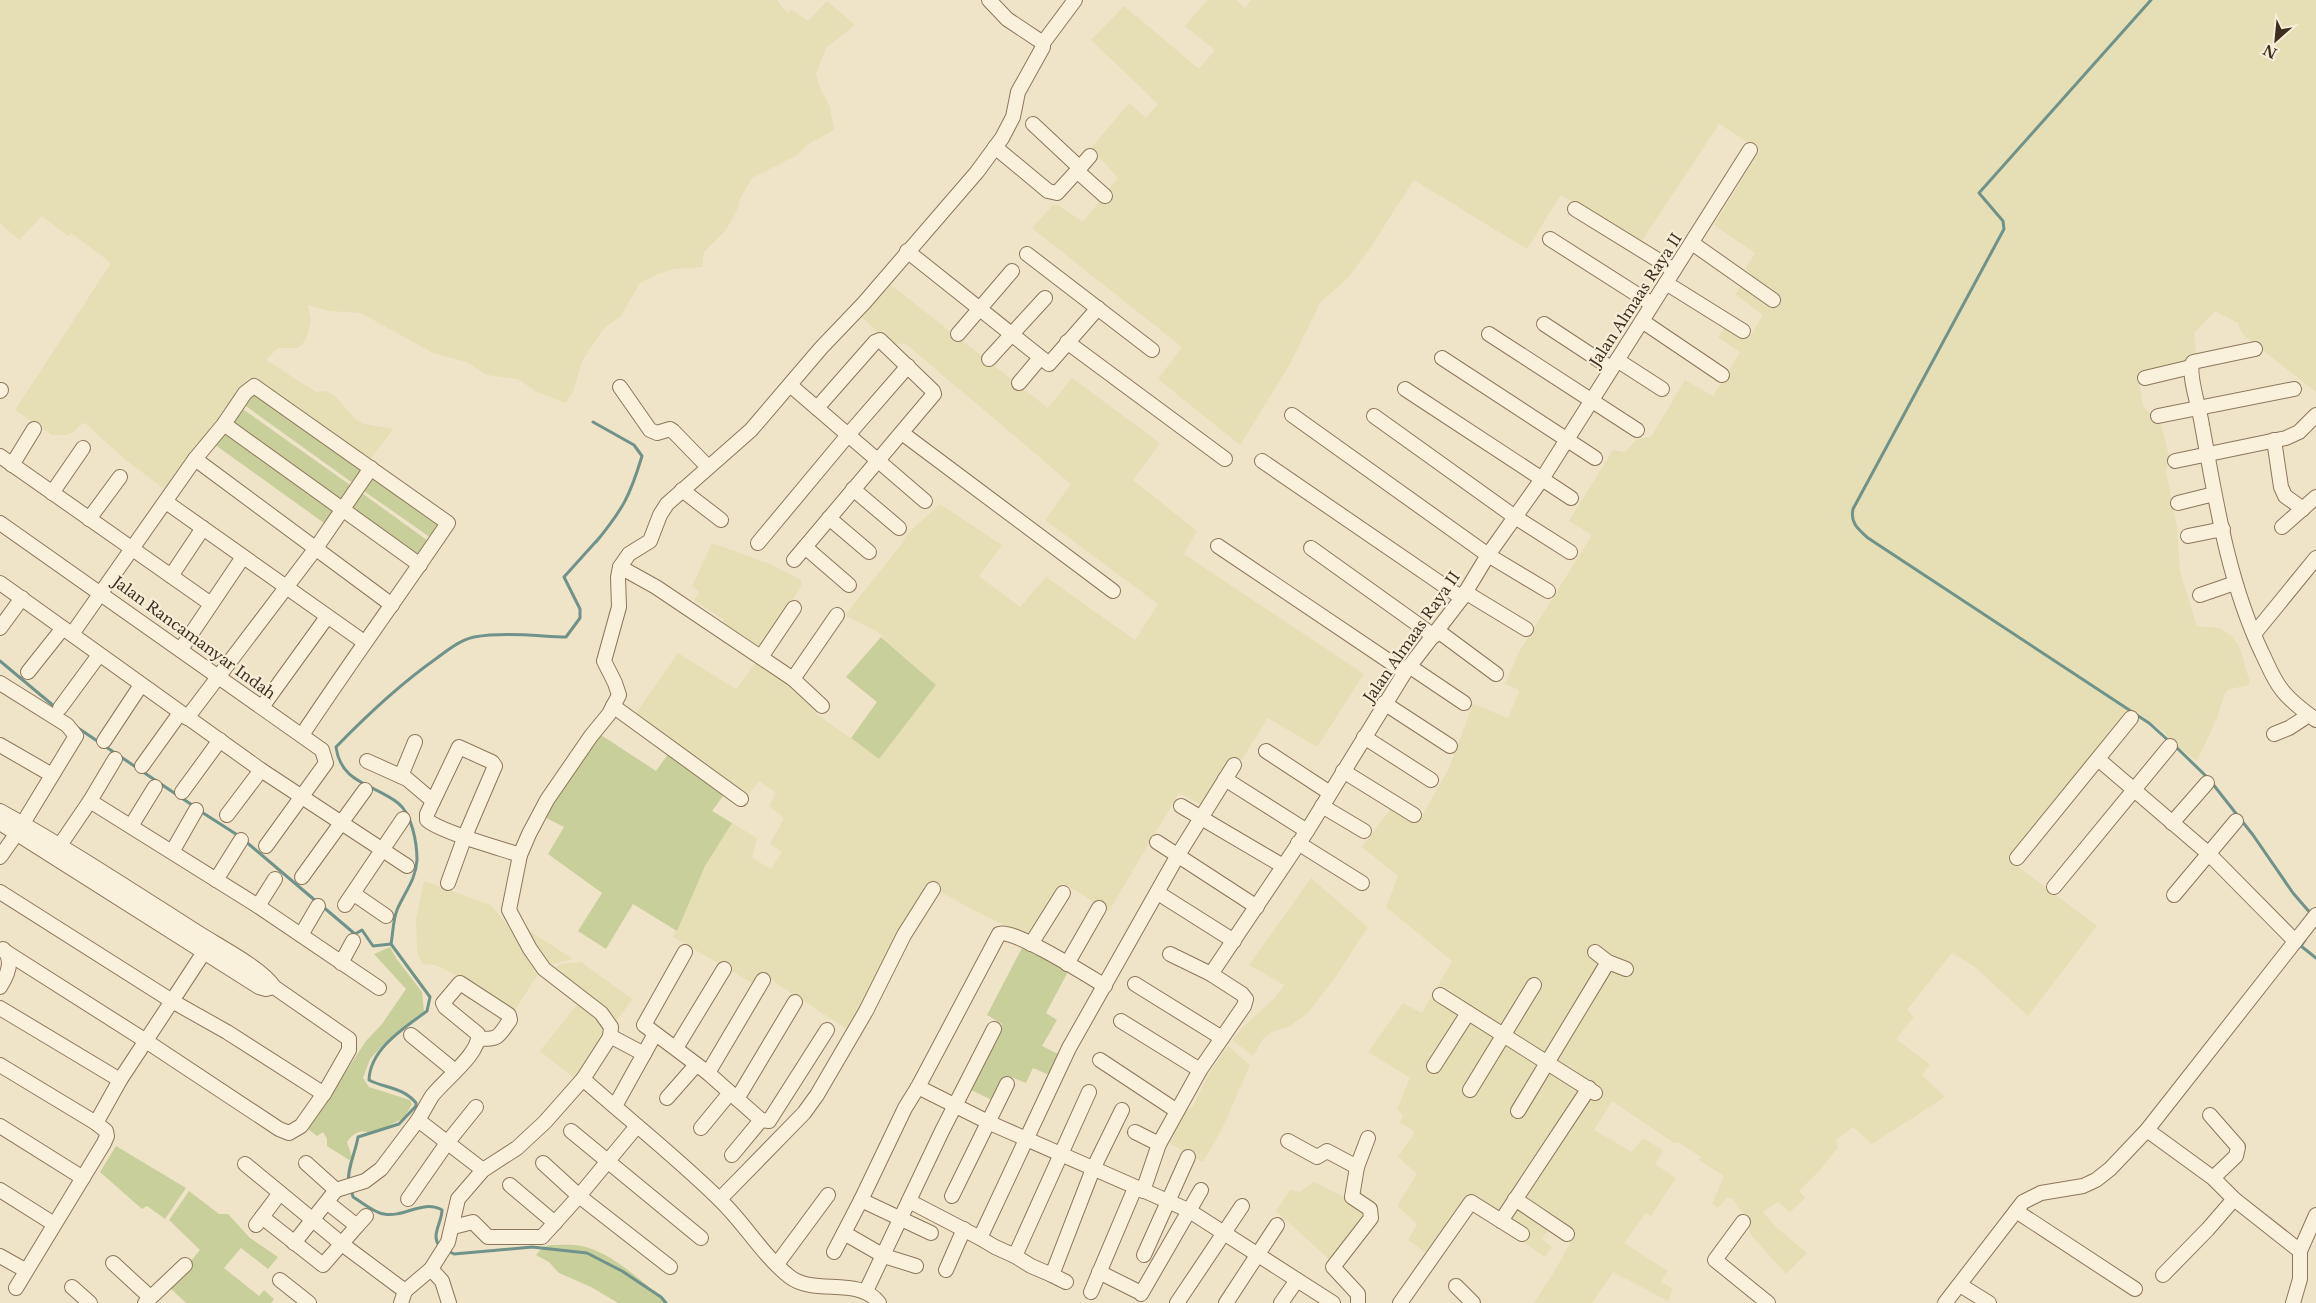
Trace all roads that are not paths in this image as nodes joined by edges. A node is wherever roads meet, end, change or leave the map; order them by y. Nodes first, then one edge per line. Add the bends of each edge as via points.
1 (989, 0) edge
2 (1075, 0) edge
3 (1044, 43) junction
4 (1033, 124) dead end
5 (995, 147) junction
6 (1750, 150) dead end
7 (1090, 156) dead end
8 (1078, 170) junction
9 (1105, 196) dead end
10 (1575, 209) dead end
11 (1550, 239) dead end
12 (1692, 243) junction
13 (907, 251) junction
14 (1027, 254) dead end
15 (1674, 270) junction
16 (1012, 271) dead end
17 (1666, 282) junction
18 (1045, 298) dead end
19 (1773, 300) dead end
20 (1652, 304) junction
21 (978, 308) junction
22 (1098, 308) junction
23 (1642, 321) junction
24 (1544, 324) dead end
25 (1743, 331) dead end
26 (958, 334) dead end
27 (1011, 334) junction
28 (1489, 334) dead end
29 (1067, 342) junction
30 (2254, 349) dead end
31 (1152, 350) dead end
32 (1040, 358) junction
33 (1442, 358) dead end
34 (989, 359) dead end
35 (1614, 364) junction
36 (908, 366) junction
37 (2191, 368) junction
38 (1722, 375) dead end
39 (2145, 378) dead end
40 (1019, 383) dead end
41 (790, 385) junction
42 (620, 387) dead end
43 (1405, 389) dead end
44 (1662, 389) dead end
45 (2294, 389) dead end
46 (1590, 401) junction
47 (817, 408) junction
48 (2200, 409) junction
49 (1292, 415) dead end
50 (2316, 415) edge
51 (1374, 416) dead end
52 (2158, 416) dead end
53 (224, 424) junction
54 (34, 429) dead end
55 (1637, 430) dead end
56 (902, 433) junction
57 (848, 434) junction
58 (1566, 440) junction
59 (2274, 440) junction
60 (83, 448) dead end
61 (2208, 455) junction
62 (0, 456) edge
63 (1594, 458) dead end
64 (195, 459) junction
65 (1226, 459) dead end
66 (877, 460) junction
67 (1262, 461) dead end
68 (2175, 461) dead end
69 (12, 465) junction
70 (708, 467) junction
71 (371, 468) junction
72 (120, 477) dead end
73 (1542, 479) junction
74 (853, 489) junction
75 (682, 490) junction
76 (52, 493) junction
77 (2214, 494) junction
78 (2316, 497) edge
79 (1571, 498) dead end
80 (925, 501) dead end
81 (166, 502) junction
82 (2178, 503) dead end
83 (342, 508) junction
84 (2303, 509) junction
85 (1515, 517) junction
86 (828, 518) junction
87 (89, 519) junction
88 (721, 520) dead end
89 (0, 522) edge
90 (2282, 527) dead end
91 (203, 528) junction
92 (899, 528) dead end
93 (2224, 529) junction
94 (2188, 536) dead end
95 (758, 543) dead end
96 (1218, 546) dead end
97 (805, 547) junction
98 (316, 548) junction
99 (1311, 548) dead end
100 (133, 550) junction
101 (869, 552) dead end
102 (1570, 552) dead end
103 (1488, 555) junction
104 (243, 557) junction
105 (2316, 558) edge
106 (794, 560) dead end
107 (420, 565) junction
108 (620, 567) junction
109 (171, 576) junction
110 (0, 583) edge
111 (2235, 583) junction
112 (849, 585) dead end
113 (286, 588) junction
114 (1113, 591) dead end
115 (1548, 591) dead end
116 (103, 593) junction
117 (1464, 595) junction
118 (2200, 595) dead end
119 (22, 598) junction
120 (211, 604) junction
121 (392, 605) junction
122 (794, 608) dead end
123 (837, 615) dead end
124 (327, 617) junction
125 (0, 628) edge
126 (1526, 629) dead end
127 (68, 631) junction
128 (1436, 634) junction
129 (2254, 634) junction
130 (364, 642) junction
131 (181, 649) junction
132 (100, 656) junction
133 (761, 657) junction
134 (1407, 669) junction
135 (28, 672) dead end
136 (1496, 674) dead end
137 (219, 676) junction
138 (794, 679) junction
139 (0, 683) edge
140 (141, 685) junction
141 (1384, 703) junction
142 (1464, 703) dead end
143 (613, 706) junction
144 (822, 706) dead end
145 (262, 707) junction
146 (60, 708) dead end
147 (183, 716) junction
148 (2312, 717) edge
149 (2131, 718) dead end
150 (2274, 734) dead end
151 (302, 735) junction
152 (1364, 737) junction
153 (220, 740) junction
154 (104, 741) dead end
155 (415, 742) dead end
156 (0, 745) edge
157 (1450, 746) dead end
158 (2170, 746) dead end
159 (1266, 751) dead end
160 (115, 759) dead end
161 (2098, 759) junction
162 (367, 761) dead end
163 (1234, 765) dead end
164 (142, 766) dead end
165 (261, 770) junction
166 (1343, 771) junction
167 (52, 775) junction
168 (401, 776) junction
169 (1225, 779) junction
170 (1431, 780) dead end
171 (2207, 782) dead end
172 (155, 787) dead end
173 (366, 790) dead end
174 (2134, 790) junction
175 (182, 792) dead end
176 (1330, 793) junction
177 (300, 797) junction
178 (742, 799) dead end
179 (90, 801) junction
180 (433, 801) junction
181 (1181, 806) dead end
182 (1322, 806) junction
183 (196, 810) dead end
184 (0, 811) edge
185 (227, 815) dead end
186 (1414, 815) dead end
187 (1202, 818) junction
188 (403, 819) dead end
189 (2236, 821) dead end
190 (0, 823) edge
191 (2172, 823) junction
192 (342, 824) junction
193 (131, 826) junction
194 (20, 828) junction
195 (1307, 831) junction
196 (1364, 831) dead end
197 (465, 836) junction
198 (241, 840) dead end
199 (1157, 842) dead end
200 (1298, 844) junction
201 (266, 846) dead end
202 (381, 850) junction
203 (56, 851) junction
204 (172, 852) junction
205 (2208, 854) junction
206 (520, 855) junction
207 (1178, 855) junction
208 (0, 857) edge
209 (2017, 858) dead end
210 (407, 866) dead end
211 (1284, 866) junction
212 (302, 877) dead end
213 (276, 879) dead end
214 (216, 880) junction
215 (448, 883) dead end
216 (1362, 883) dead end
217 (2054, 887) dead end
218 (933, 889) dead end
219 (0, 892) edge
220 (1063, 893) dead end
221 (1158, 893) junction
222 (354, 894) junction
223 (2174, 895) dead end
224 (345, 905) dead end
225 (258, 906) junction
226 (318, 906) dead end
227 (1257, 907) junction
228 (1099, 908) dead end
229 (2316, 915) edge
230 (386, 916) dead end
231 (301, 935) junction
232 (354, 941) dead end
233 (1234, 941) junction
234 (2295, 941) junction
235 (1031, 944) junction
236 (207, 947) junction
237 (3, 950) edge
238 (686, 952) dead end
239 (1595, 952) dead end
240 (1170, 954) dead end
241 (341, 962) junction
242 (1608, 962) junction
243 (1067, 964) junction
244 (724, 969) dead end
245 (1626, 969) dead end
246 (1211, 974) junction
247 (763, 980) dead end
248 (1135, 984) dead end
249 (1534, 985) dead end
250 (1105, 986) junction
251 (0, 987) edge
252 (379, 988) dead end
253 (1440, 995) dead end
254 (172, 1001) junction
255 (796, 1002) dead end
256 (0, 1008) edge
257 (1468, 1013) junction
258 (1121, 1021) dead end
259 (994, 1029) dead end
260 (827, 1030) dead end
261 (655, 1034) junction
262 (411, 1035) dead end
263 (610, 1036) junction
264 (1505, 1036) junction
265 (479, 1038) junction
266 (1222, 1038) junction
267 (146, 1041) junction
268 (676, 1048) junction
269 (644, 1054) junction
270 (1100, 1060) dead end
271 (1546, 1062) junction
272 (0, 1065) edge
273 (696, 1065) junction
274 (1434, 1066) dead end
275 (1200, 1070) junction
276 (455, 1071) junction
277 (708, 1073) junction
278 (583, 1079) junction
279 (120, 1080) junction
280 (1008, 1084) dead end
281 (918, 1087) junction
282 (1470, 1090) dead end
283 (1089, 1092) dead end
284 (324, 1094) junction
285 (733, 1096) junction
286 (667, 1098) dead end
287 (476, 1106) dead end
288 (615, 1106) junction
289 (954, 1106) junction
290 (1122, 1110) dead end
291 (1177, 1111) junction
292 (1518, 1111) dead end
293 (2210, 1115) dead end
294 (418, 1120) junction
295 (761, 1120) junction
296 (96, 1123) junction
297 (990, 1123) junction
298 (0, 1126) edge
299 (637, 1126) junction
300 (701, 1128) dead end
301 (2147, 1130) junction
302 (571, 1131) dead end
303 (1135, 1132) dead end
304 (1368, 1138) dead end
305 (1025, 1139) junction
306 (1288, 1141) dead end
307 (447, 1143) junction
308 (1159, 1144) junction
309 (732, 1155) dead end
310 (1060, 1155) junction
311 (1188, 1157) dead end
312 (608, 1161) junction
313 (306, 1163) dead end
314 (543, 1163) dead end
315 (245, 1164) dead end
316 (1357, 1167) junction
317 (1093, 1169) junction
318 (483, 1170) junction
319 (83, 1178) junction
320 (2213, 1178) junction
321 (510, 1185) dead end
322 (340, 1189) junction
323 (1139, 1189) junction
324 (0, 1190) edge
325 (1201, 1190) dead end
326 (280, 1193) junction
327 (828, 1195) dead end
328 (580, 1196) junction
329 (952, 1196) dead end
330 (408, 1199) dead end
331 (1515, 1199) junction
332 (2234, 1199) junction
333 (720, 1200) junction
334 (861, 1200) junction
335 (909, 1201) junction
336 (1169, 1202) junction
337 (328, 1203) junction
338 (1242, 1206) dead end
339 (1188, 1210) junction
340 (2016, 1211) junction
341 (2316, 1215) edge
342 (901, 1219) junction
343 (313, 1220) junction
344 (1501, 1220) junction
345 (1743, 1222) dead end
346 (555, 1223) junction
347 (54, 1224) junction
348 (1277, 1226) dead end
349 (453, 1227) junction
350 (964, 1229) junction
351 (844, 1232) junction
352 (931, 1233) dead end
353 (1224, 1233) junction
354 (1522, 1234) dead end
355 (1567, 1234) dead end
356 (701, 1238) dead end
357 (980, 1238) junction
358 (294, 1243) junction
359 (342, 1244) junction
360 (2300, 1251) junction
361 (834, 1252) dead end
362 (1258, 1254) junction
363 (1144, 1255) dead end
364 (0, 1256) edge
365 (884, 1256) junction
366 (1015, 1256) junction
367 (113, 1263) dead end
368 (777, 1264) junction
369 (185, 1265) dead end
370 (916, 1266) dead end
371 (670, 1267) dead end
372 (431, 1269) junction
373 (25, 1270) junction
374 (946, 1270) dead end
375 (1098, 1272) junction
376 (2163, 1274) dead end
377 (1052, 1275) junction
378 (280, 1280) dead end
379 (1297, 1280) junction
380 (1066, 1282) dead end
381 (1960, 1284) junction
382 (1456, 1286) dead end
383 (72, 1287) dead end
384 (16, 1288) dead end
385 (2135, 1290) dead end
386 (866, 1291) junction
387 (1091, 1292) dead end
388 (403, 1297) edge
389 (148, 1300) edge
390 (90, 1303) edge
391 (309, 1303) edge
392 (449, 1303) edge
393 (879, 1303) edge
394 (1177, 1303) edge
395 (1226, 1303) edge
396 (1281, 1303) edge
397 (1333, 1303) edge
398 (1358, 1303) edge
399 (1400, 1303) edge
400 (1473, 1303) edge
401 (1768, 1303) edge
402 (1945, 1303) edge
403 (1989, 1303) edge
404 (2293, 1303) edge

1 - 3 street via 1007,19
2 - 3 street
3 - 5 street via 1018,92 1013,117
4 - 8 street
5 - 8 street via 1052,193 1057,193
5 - 13 street
6 - 12 street, Jalan Almaas Raya II
7 - 8 street
8 - 9 street
10 - 15 street
11 - 20 street
12 - 15 street, Jalan Almaas Raya II
12 - 19 street
13 - 21 street
13 - 41 street
14 - 22 street
15 - 17 street, Jalan Almaas Raya II
16 - 21 street
17 - 20 street, Jalan Almaas Raya II
17 - 25 street
18 - 27 street
20 - 23 street, Jalan Almaas Raya II
21 - 26 street
21 - 27 street
22 - 29 street
22 - 31 street
23 - 35 street, Jalan Almaas Raya II
23 - 38 street
24 - 35 street
27 - 32 street
27 - 34 street
28 - 46 street
29 - 32 street via 1048,364
29 - 65 street
30 - 37 street via 2193,362
32 - 40 street
33 - 58 street
35 - 44 street
35 - 46 street, Jalan Almaas Raya II
36 - 47 street via 880,340
36 - 56 street via 934,394
36 - 57 street
37 - 39 street
37 - 48 street
41 - 47 street
41 - 70 street via 750,430
42 - 70 street via 650,430 657,433 673,430
43 - 73 street
45 - 48 street
46 - 55 street
46 - 58 street, Jalan Almaas Raya II
47 - 57 street
48 - 52 street
48 - 61 street
49 - 103 street
50 - 59 street via 2300,432
51 - 85 street
53 - 64 street
53 - 71 street via 245,393 254,386
53 - 83 street
54 - 69 street
56 - 66 street
56 - 114 street
57 - 66 street
57 - 95 street
58 - 63 street
58 - 73 street, Jalan Almaas Raya II
59 - 61 street
59 - 84 street via 2281,487 2285,496
60 - 76 street
61 - 68 street
61 - 77 street
62 - 69 street
64 - 81 street
64 - 98 street
66 - 74 street
66 - 80 street
67 - 117 street
69 - 76 street
70 - 75 street
71 - 83 street
71 - 107 street via 448,522
72 - 87 street
73 - 79 street
73 - 85 street, Jalan Almaas Raya II
74 - 86 street
74 - 92 street
75 - 88 street
75 - 108 street via 660,515 650,541 629,554
76 - 87 street
77 - 82 street
77 - 93 street
78 - 84 street
81 - 91 street
81 - 100 street
83 - 98 street
83 - 107 street
84 - 90 street
85 - 102 street
85 - 103 street, Jalan Almaas Raya II
86 - 97 street
86 - 101 street
87 - 100 street
89 - 116 street, Jalan Rancamanyar Indah
91 - 104 street
91 - 109 street
93 - 94 street
93 - 111 street
96 - 134 street
97 - 106 street
97 - 112 street
98 - 113 street
98 - 121 street
99 - 128 street
100 - 109 street
100 - 116 street
103 - 115 street
103 - 117 street, Jalan Almaas Raya II
104 - 113 street
104 - 120 street
105 - 129 street
107 - 121 street
108 - 133 street via 656,587
108 - 143 street via 619,607 604,661 619,695
109 - 120 street
110 - 119 street
111 - 118 street
111 - 129 street
113 - 124 street
113 - 137 street
116 - 127 street
116 - 131 street, Jalan Rancamanyar Indah
117 - 126 street
117 - 128 street, Jalan Almaas Raya II
119 - 125 street
119 - 127 street
120 - 131 street
121 - 130 street
122 - 133 street
123 - 138 street
124 - 130 street
124 - 145 street
127 - 132 street
127 - 135 street
128 - 134 street, Jalan Almaas Raya II
128 - 136 street
129 - 148 street via 2281,689
130 - 151 street
131 - 137 street, Jalan Rancamanyar Indah
132 - 140 street
132 - 146 street
133 - 138 street
134 - 141 street, Jalan Almaas Raya II
134 - 142 street
137 - 145 street, Jalan Rancamanyar Indah
137 - 147 street
138 - 144 street
139 - 167 street via 74,731 75,742
140 - 147 street
140 - 154 street
141 - 152 street, Jalan Almaas Raya II
141 - 157 street
143 - 178 street
143 - 206 street via 547,800
145 - 151 street, Jalan Rancamanyar Indah
147 - 153 street
147 - 164 street
148 - 150 street
149 - 161 street
151 - 177 street, Jalan Rancamanyar Indah via 322,750 326,763
152 - 166 street, Jalan Almaas Raya II
152 - 170 street
153 - 165 street
153 - 175 street
155 - 168 street
156 - 167 street
158 - 174 street
159 - 176 street
160 - 179 street
161 - 174 street
161 - 209 street
162 - 168 street
163 - 169 street
165 - 177 street
165 - 185 street
166 - 176 street, Jalan Almaas Raya II
166 - 186 street
167 - 194 street
168 - 180 street
169 - 187 street
169 - 195 street
171 - 191 street
172 - 193 street
173 - 192 street
174 - 191 street
174 - 217 street
176 - 182 street, Jalan Almaas Raya II
177 - 192 street
177 - 201 street
179 - 193 street
179 - 203 street
180 - 197 street via 427,820
180 - 197 street via 458,747 494,764
181 - 187 street
182 - 195 street, Jalan Almaas Raya II
182 - 196 street
183 - 204 street
184 - 194 street
187 - 207 street
187 - 211 street
188 - 202 street
189 - 205 street
190 - 194 street
191 - 205 street
192 - 202 street
192 - 212 street
193 - 204 street
194 - 203 street
194 - 208 street
195 - 200 street, Jalan Almaas Raya II
197 - 206 street
197 - 215 street
198 - 214 street
199 - 207 street
200 - 211 street, Jalan Almaas Raya II
200 - 216 street
202 - 210 street
202 - 222 street
203 - 236 street
204 - 214 street
205 - 223 street
205 - 234 street
206 - 263 street via 510,915 544,969 601,1013 611,1027
207 - 221 street
207 - 227 street
211 - 227 street, Jalan Almaas Raya II
213 - 225 street
214 - 225 street
218 - 333 street via 904,935 866,1011 804,1114
219 - 254 street
220 - 235 street
221 - 233 street
221 - 250 street
222 - 224 street
222 - 230 street
225 - 231 street
226 - 231 street
227 - 233 street, Jalan Almaas Raya II
228 - 243 street
229 - 234 street
231 - 241 street
232 - 241 street
233 - 246 street, Jalan Almaas Raya II
234 - 301 street
235 - 243 street
235 - 281 street via 1006,933 999,934
236 - 254 street
236 - 284 street via 260,973 274,987 349,1039 350,1050
237 - 251 street via 9,964
237 - 267 street
238 - 261 street via 644,1023
239 - 242 street
240 - 246 street
241 - 252 street
242 - 245 street
242 - 271 street
243 - 250 street
244 - 268 street
246 - 266 street via 1246,999
247 - 277 street
248 - 266 street
249 - 264 street
250 - 305 street via 1069,1048
253 - 257 street
254 - 267 street
254 - 284 street
255 - 285 street
256 - 279 street
257 - 264 street
257 - 274 street
258 - 275 street
259 - 289 street
260 - 295 street via 768,1121
261 - 268 street
261 - 269 street
262 - 276 street
263 - 269 street
263 - 278 street
264 - 271 street
264 - 282 street
265 - 265 street via 497,1038 510,1020 509,1014 460,983 442,1003
265 - 276 street via 472,1052
266 - 275 street
267 - 279 street
267 - 284 street via 289,1133 301,1126
268 - 273 street
269 - 288 street
270 - 291 street
271 - 292 street
271 - 331 street via 1592,1091
272 - 296 street
273 - 277 street
273 - 286 street
275 - 291 street
276 - 294 street via 432,1096
277 - 285 street
278 - 288 street
278 - 318 street via 517,1148
279 - 296 street
280 - 297 street
281 - 289 street
281 - 334 street
283 - 310 street
285 - 295 street
285 - 300 street
287 - 307 street
288 - 299 street
289 - 297 street
289 - 335 street
290 - 317 street
291 - 308 street
293 - 320 street via 2238,1146 2236,1156
294 - 307 street
294 - 322 street via 381,1169 359,1184
295 - 309 street
296 - 319 street via 106,1130 107,1136
297 - 305 street
297 - 329 street
298 - 319 street
299 - 312 street
299 - 333 street
301 - 320 street
301 - 340 street via 2096,1180 2083,1186 2041,1193 2023,1202
302 - 312 street
303 - 308 street
304 - 316 street
305 - 310 street
305 - 357 street
306 - 316 street via 1317,1157 1327,1151
307 - 318 street
307 - 330 street
308 - 323 street
310 - 317 street
310 - 366 street
311 - 336 street
312 - 328 street
312 - 356 street
313 - 322 street
314 - 328 street
315 - 326 street
316 - 398 street via 1352,1197 1370,1209 1371,1218 1333,1267 1358,1294
317 - 323 street
317 - 377 street
318 - 349 street via 458,1199
319 - 347 street
320 - 332 street
321 - 346 street
322 - 337 street
323 - 336 street
323 - 375 street
324 - 347 street
325 - 339 street
326 - 343 street
326 - 358 street via 259,1221
327 - 368 street
328 - 346 street
328 - 371 street
331 - 344 street
331 - 355 street
332 - 360 street
332 - 376 street
333 - 368 street
334 - 342 street
334 - 351 street
335 - 342 street
335 - 350 street
336 - 339 street
336 - 363 street
337 - 343 street
337 - 359 street via 361,1221
338 - 353 street
339 - 353 street
339 - 375 street via 1139,1293
340 - 381 street
340 - 385 street
341 - 360 street
342 - 352 street
342 - 365 street
343 - 358 street
343 - 359 street
344 - 354 street
344 - 399 street via 1471,1202
345 - 401 street via 1715,1260
346 - 349 street via 542,1237 488,1237 473,1222
347 - 373 street
348 - 362 street
349 - 372 street
350 - 357 street
350 - 374 street
351 - 361 street
351 - 365 street
353 - 362 street
353 - 394 street
357 - 366 street
358 - 359 street via 320,1269
359 - 388 street
360 - 404 street via 2300,1280
362 - 379 street
362 - 395 street
364 - 373 street
365 - 370 street
365 - 386 street
366 - 377 street
367 - 389 street
368 - 386 street via 798,1282
369 - 389 street
372 - 388 street
372 - 392 street via 442,1281
373 - 384 street
375 - 387 street
377 - 380 street
378 - 391 street
379 - 396 street
379 - 397 street
381 - 402 street
381 - 403 street
382 - 400 street
383 - 390 street
386 - 393 street

